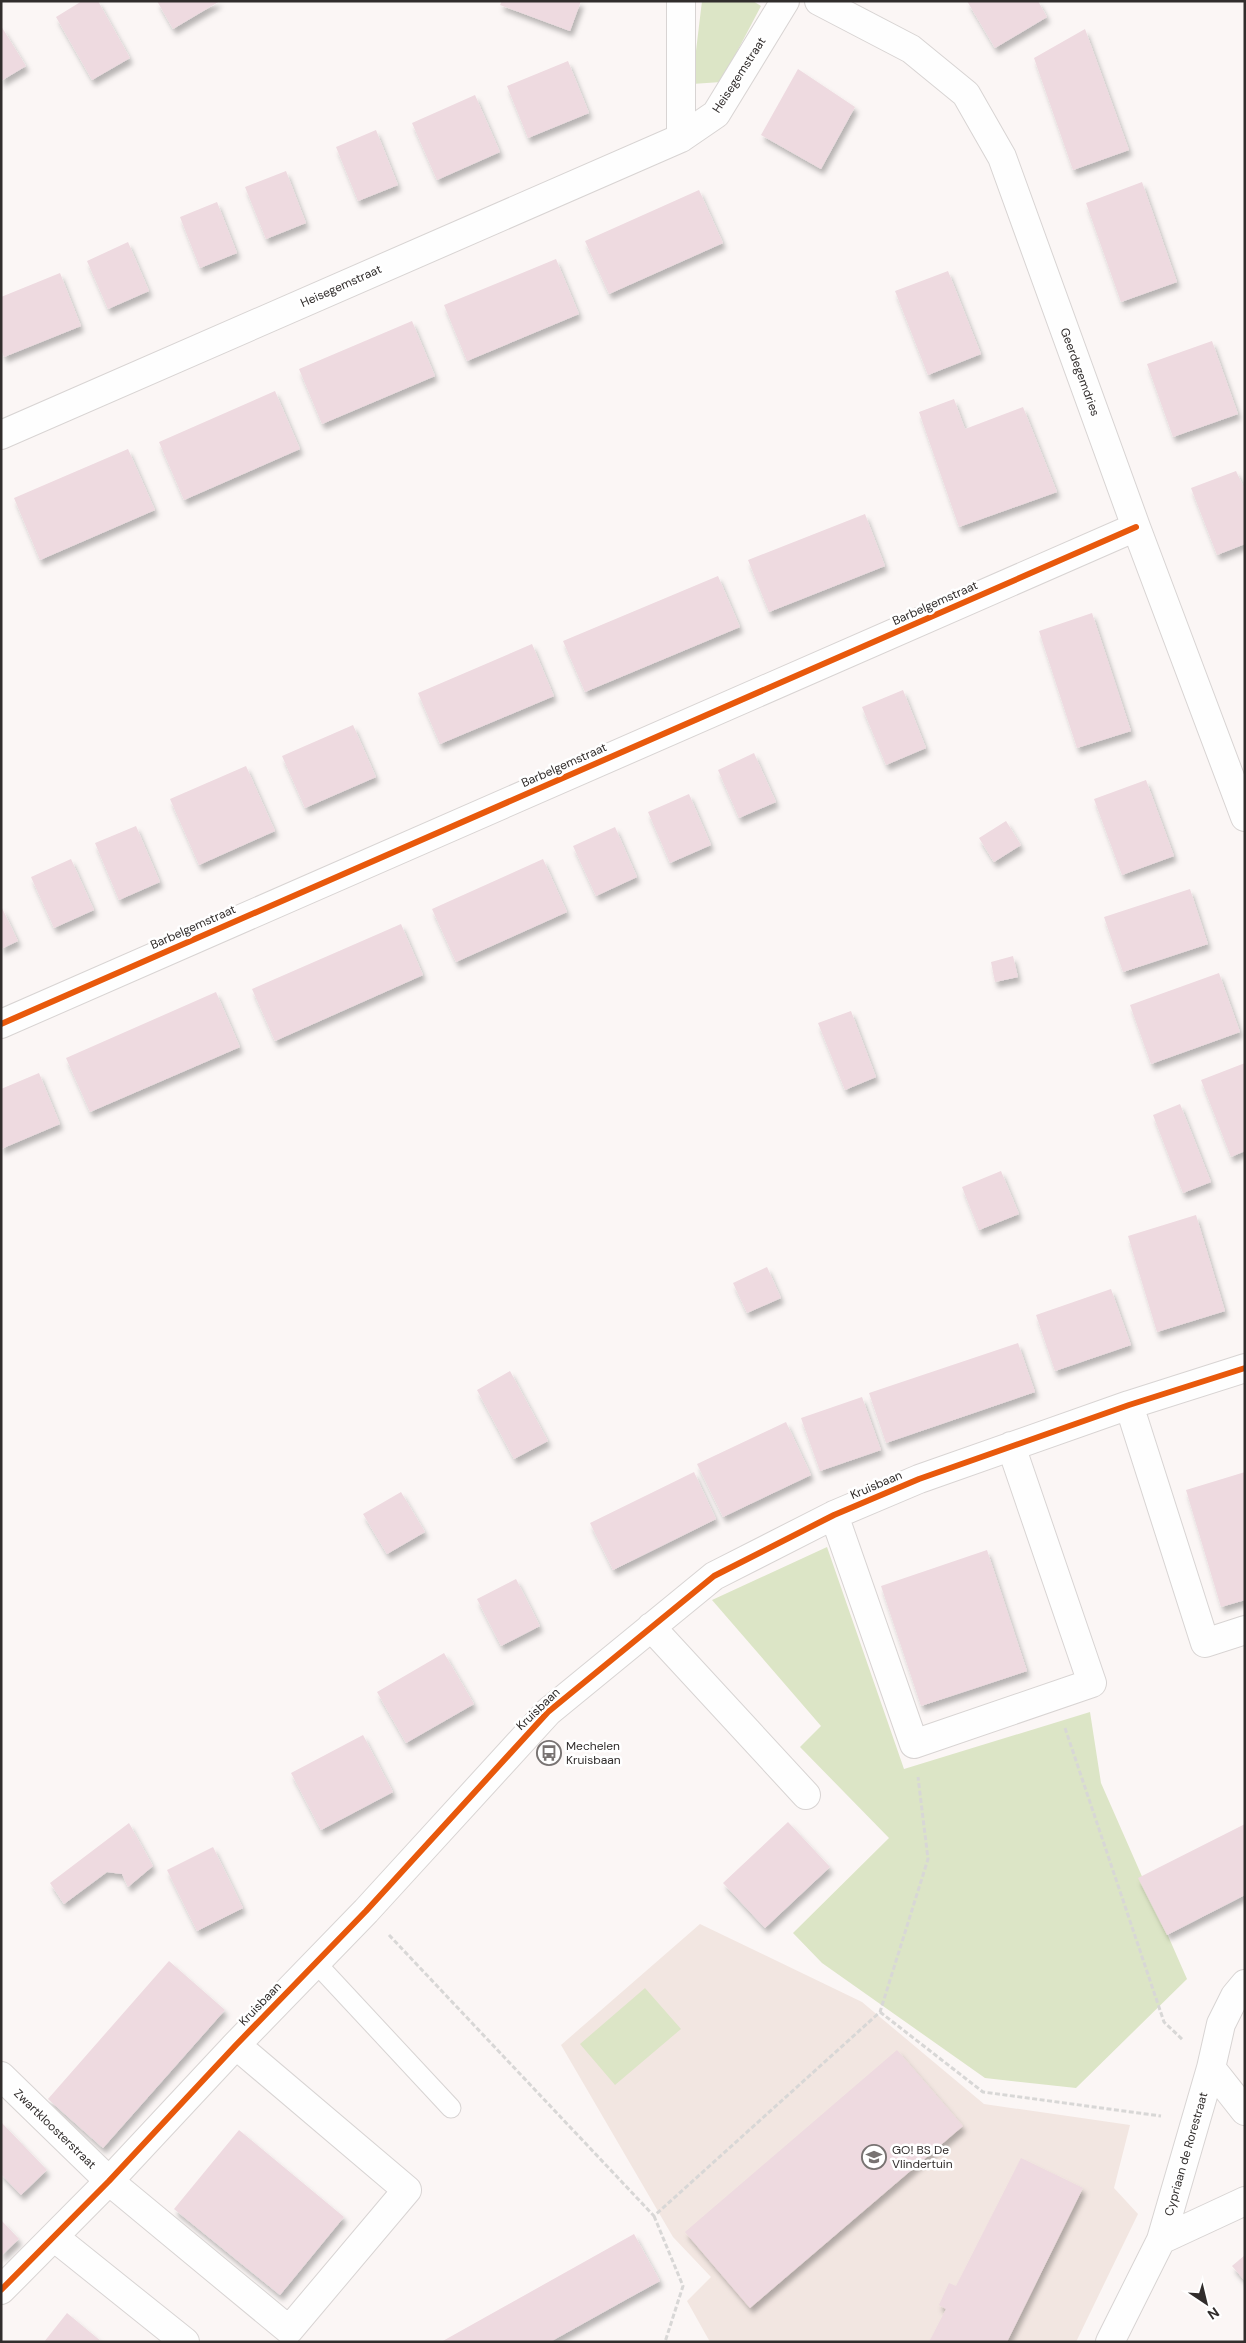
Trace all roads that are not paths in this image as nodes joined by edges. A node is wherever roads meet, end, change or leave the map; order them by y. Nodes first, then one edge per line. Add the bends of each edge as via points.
1 (681, 1) edge
2 (785, 1) edge
3 (820, 1) edge
4 (681, 138) junction
5 (1, 435) edge
6 (1136, 528) junction
7 (1245, 818) edge
8 (1, 1024) edge
9 (1245, 1368) edge
10 (1128, 1404) junction
11 (1011, 1446) junction
12 (834, 1515) junction
13 (651, 1627) junction
14 (1245, 1630) edge
15 (806, 1795) dead end
16 (316, 1963) junction
17 (1245, 1984) edge
18 (236, 2045) junction
19 (1211, 2068) junction
20 (1, 2076) edge
21 (451, 2108) dead end
22 (1245, 2111) edge
23 (109, 2181) junction
24 (1245, 2201) edge
25 (54, 2237) junction
26 (1161, 2240) junction
27 (1, 2290) edge
28 (284, 2336) edge
29 (185, 2342) edge
30 (1110, 2342) edge

1 - 4 street
2 - 4 street, Heisegemstraat via 716,114
3 - 6 street, Geerdegemdries via 911,49 966,94 1002,158
4 - 5 street, Heisegemstraat
6 - 7 street, Geerdegemdries
6 - 8 street, Barbelgemstraat
9 - 10 street, Kruisbaan
10 - 11 street, Kruisbaan
10 - 14 street via 1205,1643
11 - 12 street, Kruisbaan via 919,1479
11 - 12 street via 1092,1683 914,1744
12 - 13 street, Kruisbaan via 714,1576
13 - 15 street
13 - 16 street, Kruisbaan via 548,1712
16 - 18 street, Kruisbaan
16 - 21 lane
17 - 19 street, Cypriaan de Rorestraat via 1221,2024
18 - 23 street, Kruisbaan
18 - 28 street via 407,2190
19 - 22 street
19 - 26 street, Cypriaan de Rorestraat
20 - 23 street, Zwartkloosterstraat
23 - 25 street, Kruisbaan
23 - 28 street
24 - 26 street, Cypriaan de Rorestraat
25 - 27 street, Kruisbaan
25 - 29 street
26 - 30 street, Cypriaan de Rorestraat

